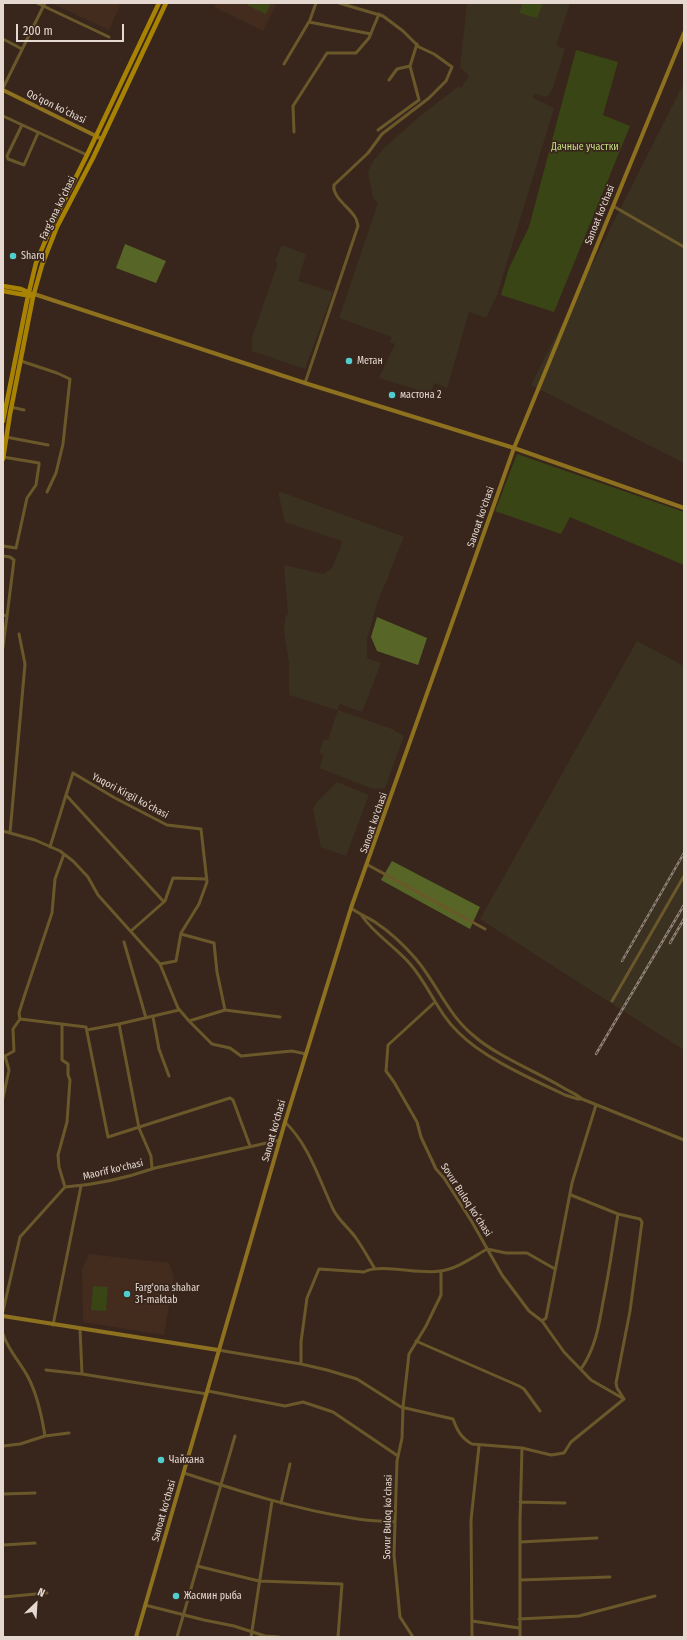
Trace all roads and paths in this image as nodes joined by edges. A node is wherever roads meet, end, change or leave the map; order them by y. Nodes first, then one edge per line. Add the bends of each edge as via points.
1 (37, 3) edge
2 (159, 3) edge
3 (166, 3) edge
4 (316, 3) edge
5 (339, 3) edge
6 (44, 5) edge
7 (379, 14) junction
8 (309, 22) junction
9 (371, 34) junction
10 (684, 34) edge
11 (109, 37) dead end
12 (3, 39) edge
13 (417, 44) junction
14 (22, 49) junction
15 (284, 64) dead end
16 (410, 66) junction
17 (389, 80) dead end
18 (3, 89) edge
19 (3, 116) edge
20 (22, 125) junction
21 (378, 130) dead end
22 (294, 132) dead end
23 (38, 133) junction
24 (96, 136) junction
25 (102, 139) junction
26 (87, 155) junction
27 (613, 206) junction
28 (684, 247) edge
29 (3, 286) edge
30 (3, 291) edge
31 (28, 294) junction
32 (34, 295) junction
33 (20, 361) junction
34 (305, 383) junction
35 (11, 408) junction
36 (24, 410) dead end
37 (4, 412) edge
38 (3, 421) edge
39 (6, 437) junction
40 (48, 445) dead end
41 (514, 448) junction
42 (3, 458) edge
43 (47, 492) dead end
44 (684, 508) edge
45 (3, 546) edge
46 (3, 556) edge
47 (5, 616) edge
48 (19, 634) dead end
49 (3, 647) edge
50 (66, 795) junction
51 (3, 831) edge
52 (10, 833) junction
53 (50, 847) junction
54 (64, 854) junction
55 (368, 865) junction
56 (684, 876) edge
57 (206, 879) junction
58 (164, 902) junction
59 (351, 908) junction
60 (362, 916) junction
61 (485, 929) dead end
62 (131, 930) junction
63 (181, 934) junction
64 (124, 942) dead end
65 (160, 964) junction
66 (612, 1001) dead end
67 (435, 1002) junction
68 (179, 1010) junction
69 (225, 1010) junction
70 (452, 1013) junction
71 (153, 1017) junction
72 (280, 1017) dead end
73 (446, 1017) junction
74 (146, 1018) junction
75 (20, 1019) junction
76 (189, 1021) junction
77 (62, 1024) junction
78 (120, 1024) junction
79 (87, 1030) junction
80 (306, 1054) junction
81 (4, 1056) edge
82 (169, 1076) dead end
83 (560, 1086) junction
84 (557, 1091) junction
85 (3, 1098) edge
86 (582, 1100) junction
87 (596, 1105) junction
88 (285, 1122) junction
89 (139, 1128) junction
90 (280, 1140) junction
91 (684, 1140) edge
92 (250, 1146) junction
93 (152, 1169) junction
94 (81, 1186) junction
95 (65, 1187) junction
96 (570, 1195) junction
97 (618, 1214) junction
98 (487, 1249) junction
99 (375, 1269) junction
100 (555, 1269) junction
101 (441, 1272) junction
102 (3, 1311) edge
103 (3, 1316) edge
104 (542, 1321) junction
105 (53, 1325) junction
106 (80, 1329) junction
107 (3, 1334) edge
108 (416, 1341) junction
109 (218, 1350) junction
110 (301, 1364) junction
111 (581, 1369) junction
112 (46, 1370) dead end
113 (82, 1374) junction
114 (207, 1392) junction
115 (624, 1399) junction
116 (403, 1407) junction
117 (540, 1411) dead end
118 (69, 1433) dead end
119 (45, 1436) junction
120 (235, 1436) dead end
121 (3, 1446) edge
122 (479, 1446) junction
123 (522, 1448) junction
124 (398, 1456) junction
125 (290, 1464) dead end
126 (184, 1473) junction
127 (221, 1485) junction
128 (3, 1494) edge
129 (35, 1494) dead end
130 (272, 1501) junction
131 (520, 1502) junction
132 (565, 1503) dead end
133 (281, 1504) junction
134 (395, 1522) junction
135 (597, 1538) dead end
136 (35, 1542) dead end
137 (520, 1542) junction
138 (3, 1545) edge
139 (197, 1566) junction
140 (610, 1576) dead end
141 (520, 1580) junction
142 (259, 1581) junction
143 (47, 1593) dead end
144 (655, 1596) dead end
145 (3, 1597) edge
146 (145, 1605) junction
147 (184, 1615) junction
148 (519, 1619) junction
149 (472, 1621) junction
150 (520, 1628) junction
151 (251, 1631) junction
152 (136, 1637) edge
153 (177, 1637) edge
154 (251, 1637) edge
155 (279, 1637) edge
156 (338, 1637) edge
157 (413, 1637) edge
158 (472, 1637) edge
159 (520, 1637) edge

1 - 6 street
2 - 24 main road, Fargʻona koʻchasi
3 - 25 main road, Fargʻona koʻchasi
4 - 8 street
5 - 7 street
6 - 11 street
6 - 14 street
7 - 9 street
7 - 13 street
8 - 9 street
8 - 15 street
9 - 22 street via 356,53 327,53 293,106
10 - 27 main road, Sanoat ko'chasi
12 - 14 street
13 - 16 street
13 - 34 street via 452,67 450,74 429,98 382,134 368,153 334,185 344,205 356,217 358,226
14 - 18 street
16 - 17 street via 397,69
16 - 21 street via 419,100
18 - 24 main road, Qoʻqon koʻchasi
19 - 20 street
20 - 23 street
20 - 23 street via 7,156 8,159 24,165
23 - 26 street
24 - 25 main road, Qoʻqon koʻchasi
24 - 26 main road, Fargʻona koʻchasi
25 - 32 main road, Fargʻona koʻchasi via 50,245
26 - 31 main road, Fargʻona koʻchasi via 40,252
27 - 28 street
27 - 41 main road, Sanoat ko'chasi
29 - 31 main road via 21,289
30 - 31 main road
31 - 32 main road
31 - 37 main road, Fargʻona koʻchasi
32 - 33 main road, Fargʻona koʻchasi
32 - 34 main road
33 - 35 main road, Fargʻona koʻchasi
33 - 43 street via 70,379 63,444 56,473
34 - 41 main road
35 - 36 street
35 - 39 main road, Fargʻona koʻchasi
37 - 38 main road, Fargʻona koʻchasi
39 - 40 street
39 - 42 main road, Fargʻona koʻchasi
41 - 44 main road
41 - 55 main road, Sanoat ko'chasi
42 - 45 street via 39,465 36,485 27,498 16,548
46 - 47 street via 14,560
47 - 49 street
48 - 52 street via 25,664
50 - 53 street, Yuqori Kirgil koʻchasi
50 - 57 street, Yuqori Kirgil koʻchasi via 73,773 167,825 201,829
50 - 58 street
51 - 52 street
52 - 53 street
53 - 54 street
54 - 62 street via 88,877 98,895
54 - 75 street via 54,879 52,913 19,1013
55 - 59 main road, Sanoat ko'chasi
55 - 61 street
56 - 66 street
57 - 58 street via 173,878
57 - 63 street, Yuqori Kirgil koʻchasi via 200,904
58 - 62 street
59 - 60 street
59 - 80 main road, Sanoat ko'chasi
60 - 67 street via 369,927 411,965
60 - 70 street via 374,921 406,947 429,976
62 - 65 street
63 - 65 street, Yuqori Kirgil koʻchasi via 176,961
63 - 69 street via 214,943
64 - 74 street
65 - 68 street
67 - 73 street
67 - 98 street, Sovur Buloq koʻchasi via 388,1046 386,1071 417,1122 436,1169
68 - 71 street
68 - 76 street
69 - 72 street
69 - 76 street
70 - 73 street
70 - 83 street via 463,1026 489,1047
71 - 74 street
71 - 82 street via 159,1049
73 - 84 street via 461,1035 485,1053
74 - 78 street
75 - 77 street
75 - 81 street via 13,1030 14,1051
76 - 80 street via 212,1044 230,1048 241,1056 292,1051
77 - 79 street via 86,1027
77 - 95 street via 62,1060 68,1064 70,1080 67,1122 58,1155
78 - 79 street
78 - 89 street
79 - 89 street via 108,1137
80 - 88 main road, Sanoat ko'chasi
81 - 85 street via 9,1070
83 - 84 street
83 - 86 street
84 - 86 street
86 - 87 street
87 - 91 street
87 - 96 street
88 - 90 main road, Sanoat ko'chasi
88 - 99 street via 302,1141 334,1210 356,1237
89 - 92 street via 156,1120 230,1098
89 - 93 street via 151,1156
90 - 92 street, Maorif ko'chasi
90 - 109 main road, Sanoat ko'chasi
92 - 93 street, Maorif ko'chasi
93 - 94 street, Maorif ko'chasi
94 - 95 street, Maorif ko'chasi
94 - 105 street
95 - 102 street via 20,1237
96 - 97 street
96 - 100 street
97 - 111 street via 598,1332 588,1359
97 - 115 street via 640,1219 642,1222 630,1311 616,1383
98 - 100 street via 506,1254 527,1252
98 - 101 street, Sovur Buloq koʻchasi via 458,1266
98 - 104 street via 502,1275 529,1311
99 - 101 street
99 - 110 street via 364,1272 319,1269 307,1298
100 - 104 street via 546,1318
101 - 108 street, Sovur Buloq koʻchasi via 441,1295
103 - 105 main road
104 - 111 street via 564,1352
105 - 106 main road
106 - 109 main road
106 - 113 street
107 - 119 street via 31,1384
108 - 116 street, Sovur Buloq koʻchasi via 409,1354
108 - 117 street via 519,1386
109 - 110 street
109 - 114 main road, Sanoat ko'chasi
110 - 116 street via 357,1379
111 - 115 street via 591,1380
112 - 113 street
113 - 114 street
114 - 124 street via 286,1406 303,1402 333,1412
114 - 126 main road, Sanoat ko'chasi
115 - 123 street via 571,1442 564,1453 551,1455
116 - 122 street via 453,1419 459,1434
116 - 124 street, Sovur Buloq koʻchasi via 402,1438
118 - 119 street
119 - 121 street
120 - 127 street
122 - 123 street
122 - 149 street via 472,1520
123 - 131 street
124 - 134 street, Sovur Buloq koʻchasi
125 - 133 street
126 - 127 street
126 - 146 main road, Sanoat ko'chasi
127 - 130 street
127 - 139 street
128 - 129 street
130 - 133 street
130 - 142 street
131 - 132 street
131 - 137 street
133 - 134 street via 354,1519
134 - 157 street, Sovur Buloq koʻchasi via 394,1555 400,1617
135 - 137 street
136 - 138 street
137 - 141 street
139 - 142 street
139 - 147 street
140 - 141 street
141 - 148 street
142 - 151 street
142 - 156 street via 342,1584
143 - 145 street
144 - 148 street via 579,1616
146 - 147 street
146 - 152 main road, Sanoat ko'chasi
147 - 151 street
147 - 153 street
148 - 150 street
149 - 150 street
149 - 158 street
150 - 159 street
151 - 154 street
151 - 155 street

